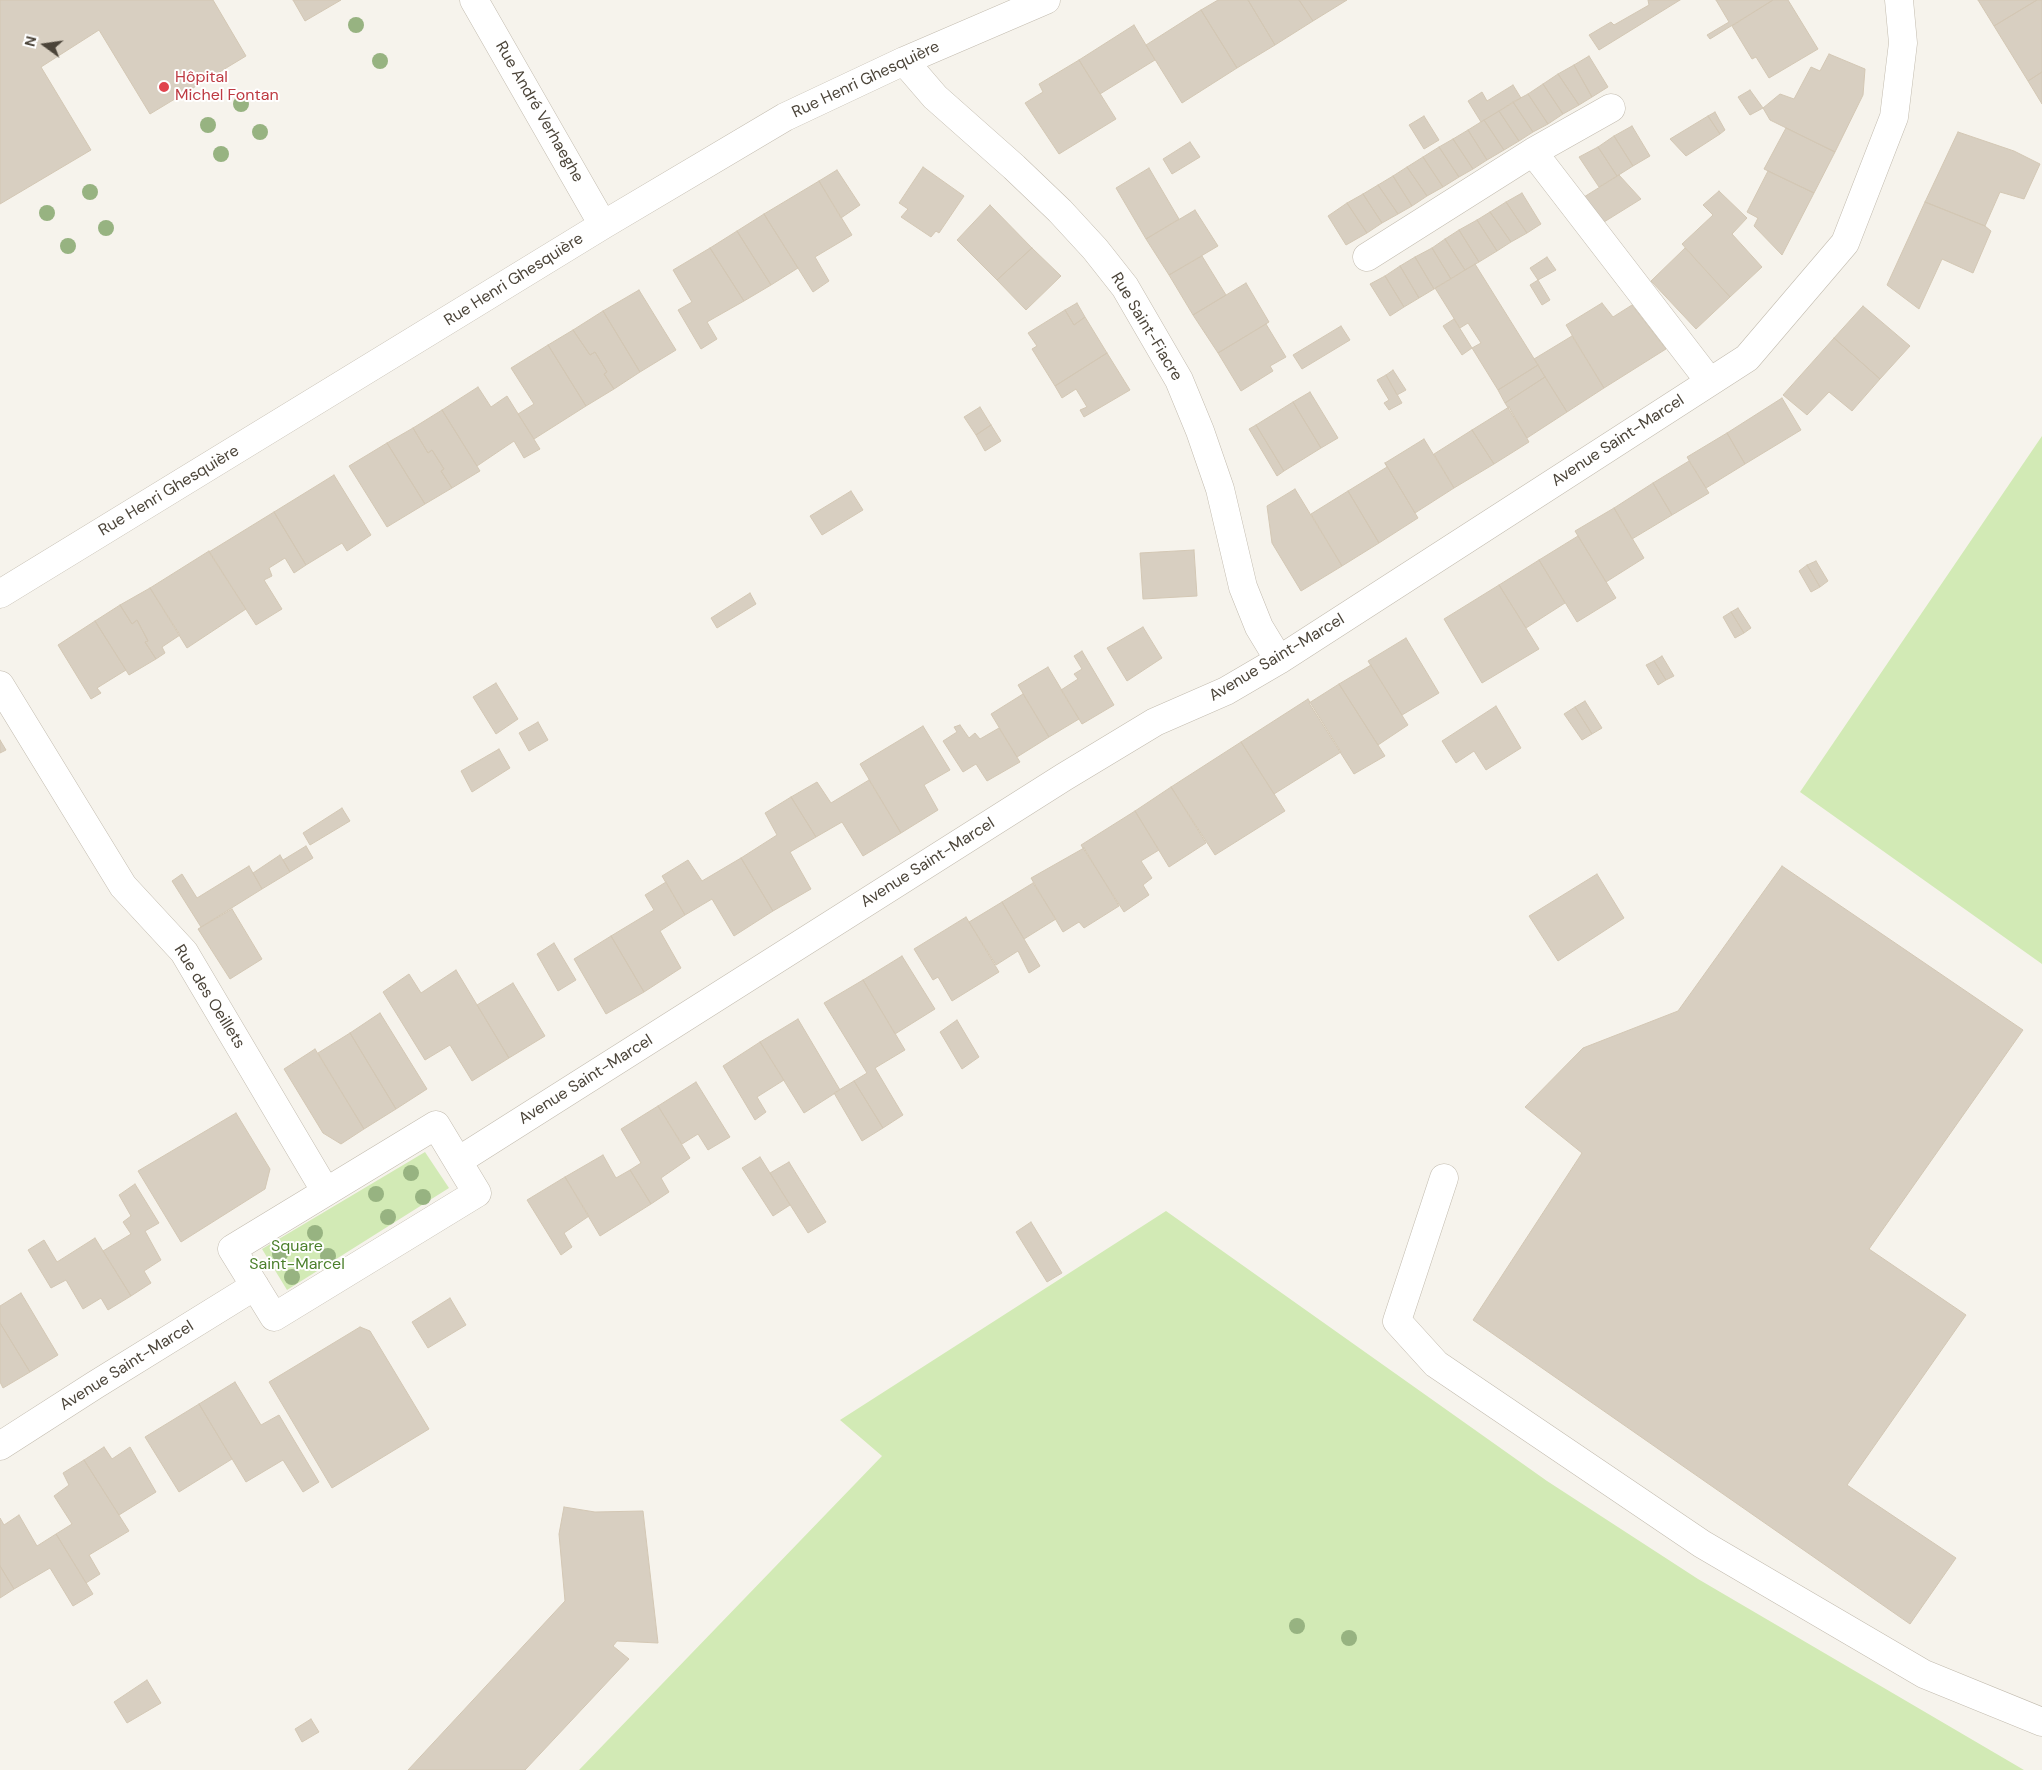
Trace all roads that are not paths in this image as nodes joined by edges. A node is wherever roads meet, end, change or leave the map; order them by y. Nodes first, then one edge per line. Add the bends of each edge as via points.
1 (474, 0) edge
2 (1046, 0) edge
3 (1899, 0) edge
4 (904, 61) junction
5 (1611, 108) dead end
6 (1533, 152) junction
7 (604, 225) junction
8 (1367, 257) dead end
9 (1710, 382) junction
10 (0, 594) edge
11 (1279, 660) junction
12 (0, 684) edge
13 (458, 1161) junction
14 (1444, 1178) dead end
15 (326, 1192) junction
16 (255, 1286) junction
17 (0, 1446) edge
18 (2042, 1722) edge

1 - 7 street, Rue André Verhaeghe
2 - 4 street, Rue Henri Ghesquière
3 - 9 street, Avenue Saint-Marcel via 1903,43 1894,117 1844,243 1748,358
4 - 7 street, Rue Henri Ghesquière via 785,116
4 - 11 street, Rue Saint-Fiacre via 936,97 1060,211 1125,287 1179,380 1220,490 1243,587 1259,627
5 - 6 street
6 - 8 street
6 - 9 street
7 - 10 street, Rue Henri Ghesquière
9 - 11 street, Avenue Saint-Marcel
11 - 13 street, Avenue Saint-Marcel via 1226,691 1155,722 1064,777
12 - 15 street, Rue des Oeillets via 123,886 184,952
13 - 15 street via 436,1125
13 - 16 street via 477,1193 274,1317
14 - 18 street via 1397,1321 1436,1364 1702,1544 1924,1674
15 - 16 street via 232,1249
16 - 17 street, Avenue Saint-Marcel

